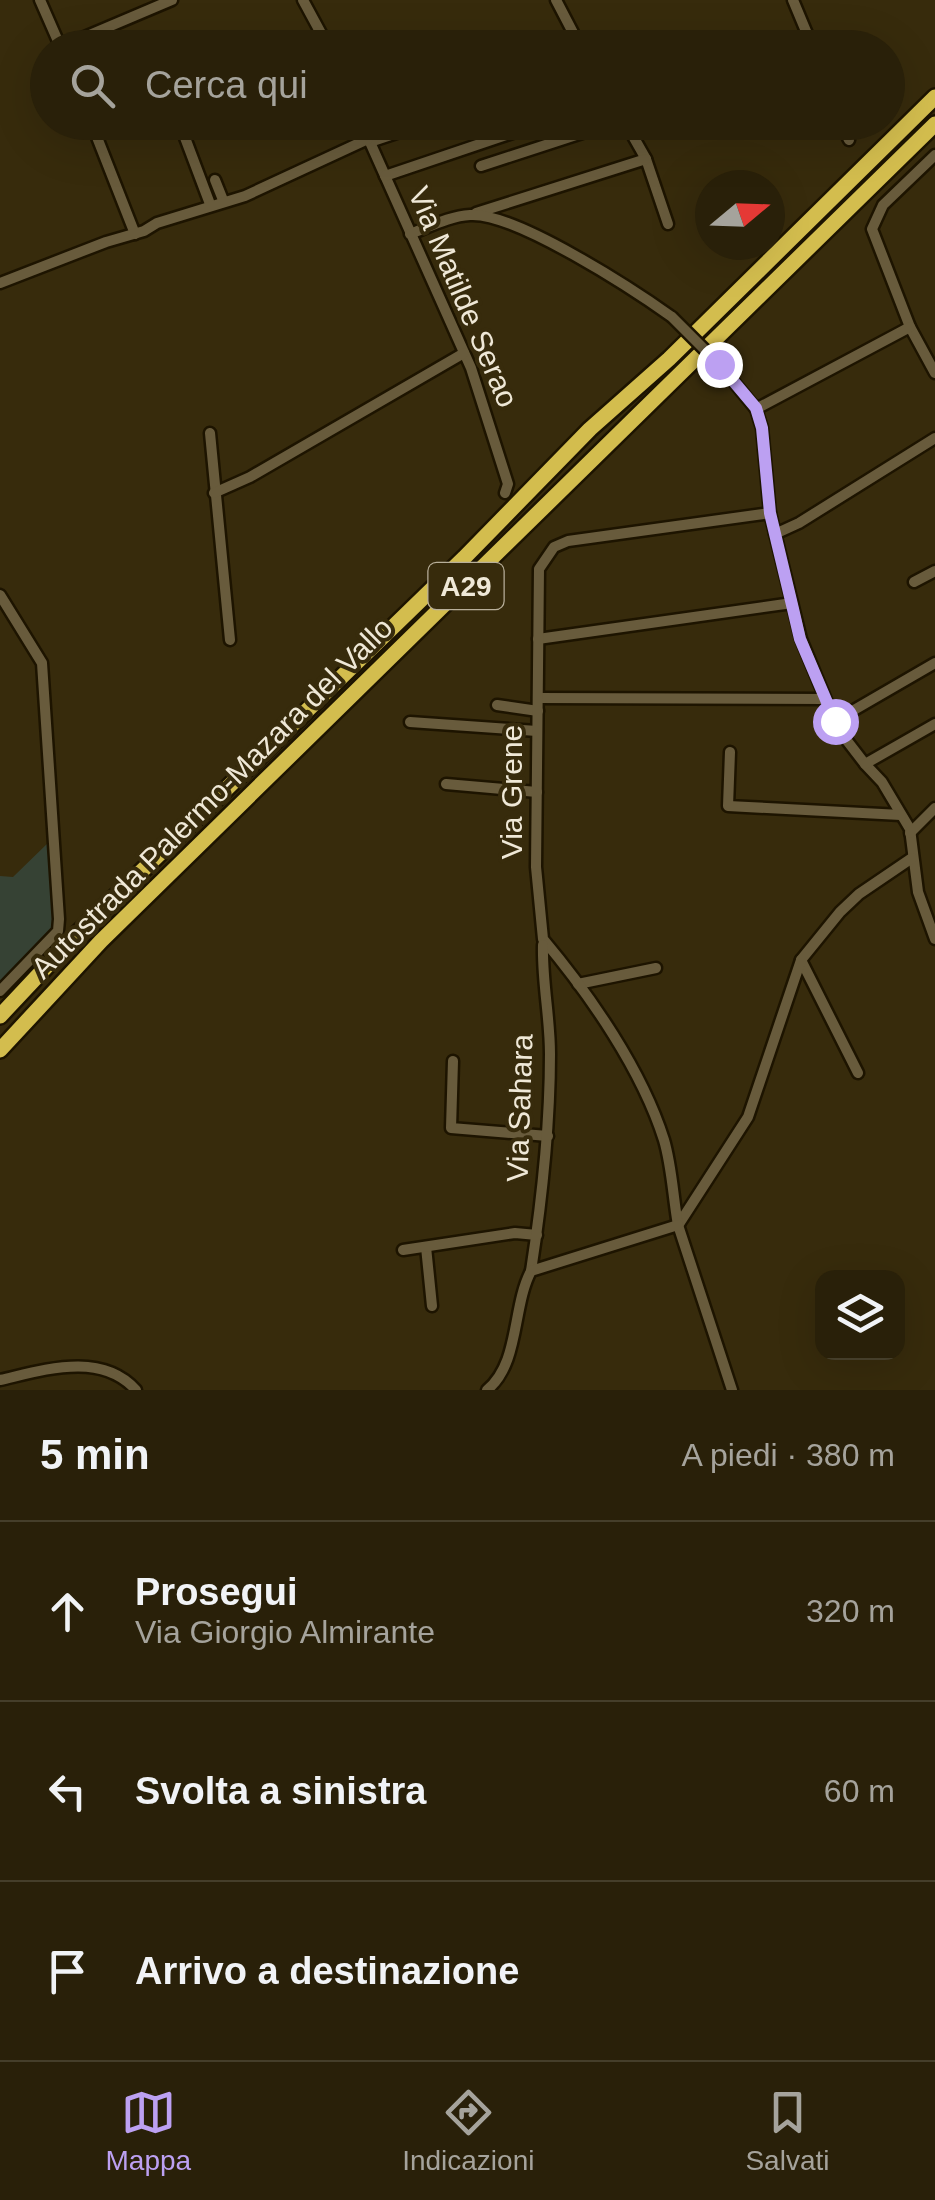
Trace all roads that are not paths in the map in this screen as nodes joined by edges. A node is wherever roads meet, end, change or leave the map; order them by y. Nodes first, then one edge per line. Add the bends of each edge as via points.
1 (40, 0) edge
2 (172, 0) edge
3 (303, 0) edge
4 (556, 0) edge
5 (793, 0) edge
6 (53, 30) edge
7 (101, 30) edge
8 (319, 30) edge
9 (571, 30) edge
10 (806, 30) edge
11 (935, 96) edge
12 (935, 124) edge
13 (905, 126) edge
14 (98, 140) edge
15 (187, 140) edge
16 (369, 140) joint
17 (492, 140) edge
18 (560, 140) edge
19 (635, 140) edge
20 (890, 140) edge
21 (935, 155) edge
22 (646, 159) junction
23 (480, 166) dead end
24 (385, 176) junction
25 (214, 180) dead end
26 (223, 200) junction
27 (210, 204) junction
28 (472, 215) junction
29 (668, 224) dead end
30 (135, 234) junction
31 (410, 234) junction
32 (0, 283) edge
33 (910, 328) junction
34 (464, 353) junction
35 (935, 373) edge
36 (756, 408) junction
37 (210, 433) dead end
38 (935, 438) edge
39 (214, 493) junction
40 (505, 493) dead end
41 (770, 513) junction
42 (775, 534) junction
43 (935, 570) edge
44 (914, 582) dead end
45 (0, 594) edge
46 (792, 603) junction
47 (538, 639) junction
48 (230, 640) dead end
49 (935, 664) edge
50 (825, 699) junction
51 (497, 704) dead end
52 (538, 704) junction
53 (835, 721) junction
54 (410, 722) dead end
55 (935, 724) edge
56 (537, 731) junction
57 (730, 752) dead end
58 (864, 764) junction
59 (446, 784) dead end
60 (537, 792) junction
61 (935, 808) edge
62 (901, 815) junction
63 (910, 833) junction
64 (912, 858) junction
65 (935, 939) edge
66 (543, 945) dead end
67 (801, 960) junction
68 (656, 968) dead end
69 (578, 984) junction
70 (0, 991) edge
71 (0, 1016) edge
72 (0, 1050) edge
73 (453, 1061) dead end
74 (858, 1074) dead end
75 (548, 1136) junction
76 (678, 1225) junction
77 (537, 1234) junction
78 (426, 1248) junction
79 (403, 1250) dead end
80 (531, 1271) junction
81 (432, 1306) dead end
82 (0, 1380) edge
83 (136, 1390) edge
84 (487, 1390) edge
85 (732, 1390) edge

1 - 6 street
2 - 7 street
3 - 8 street
4 - 9 street
5 - 10 street
11 - 13 highway, Autostrada Palermo-Mazara del Vallo / A29
12 - 72 highway, Autostrada Palermo-Mazara del Vallo / A29 via 101,940
14 - 30 street
15 - 27 street
16 - 24 street, Via Matilde Serao
16 - 26 street
17 - 24 street
18 - 23 street
19 - 22 street
20 - 71 highway, Autostrada Palermo-Mazara del Vallo / A29
21 - 33 street via 883,205 872,229
22 - 28 street
22 - 29 street
24 - 31 street, Via Matilde Serao
25 - 26 street
26 - 27 street
27 - 30 street
28 - 31 street
28 - 36 street, bridge via 548,244 638,293 672,317
30 - 32 street
31 - 34 street, Via Matilde Serao
33 - 35 street
33 - 36 street
34 - 39 street
34 - 40 street, Via Matilde Serao via 508,484
36 - 41 street
37 - 39 street
38 - 42 street
39 - 48 street
41 - 42 street
41 - 47 street, Via Grene via 554,547 539,569
42 - 46 street
43 - 44 street
45 - 70 street via 42,663 58,931
46 - 47 street
46 - 50 street
47 - 52 street, Via Grene
49 - 53 street
50 - 52 street
50 - 53 street
51 - 52 street
52 - 56 street, Via Grene
53 - 58 street
54 - 56 street
55 - 58 street
56 - 60 street, Via Grene
57 - 62 street via 728,806
58 - 62 street
59 - 60 street
60 - 69 street, Via Grene via 539,923 543,939
61 - 63 street
62 - 63 street
63 - 64 street
64 - 65 street
64 - 67 street via 859,894
66 - 75 street, Via Sahara
67 - 74 street
67 - 76 street via 748,1116
68 - 69 street
69 - 76 street, Via Grene via 663,1137
73 - 75 street via 452,1128
75 - 77 street, Via Sahara
76 - 80 street
76 - 85 street, Via Grene
77 - 78 street
77 - 80 street, Via Sahara
78 - 79 street
78 - 81 street
80 - 84 street, Via Sahara via 506,1364
82 - 83 street via 79,1366 123,1377

